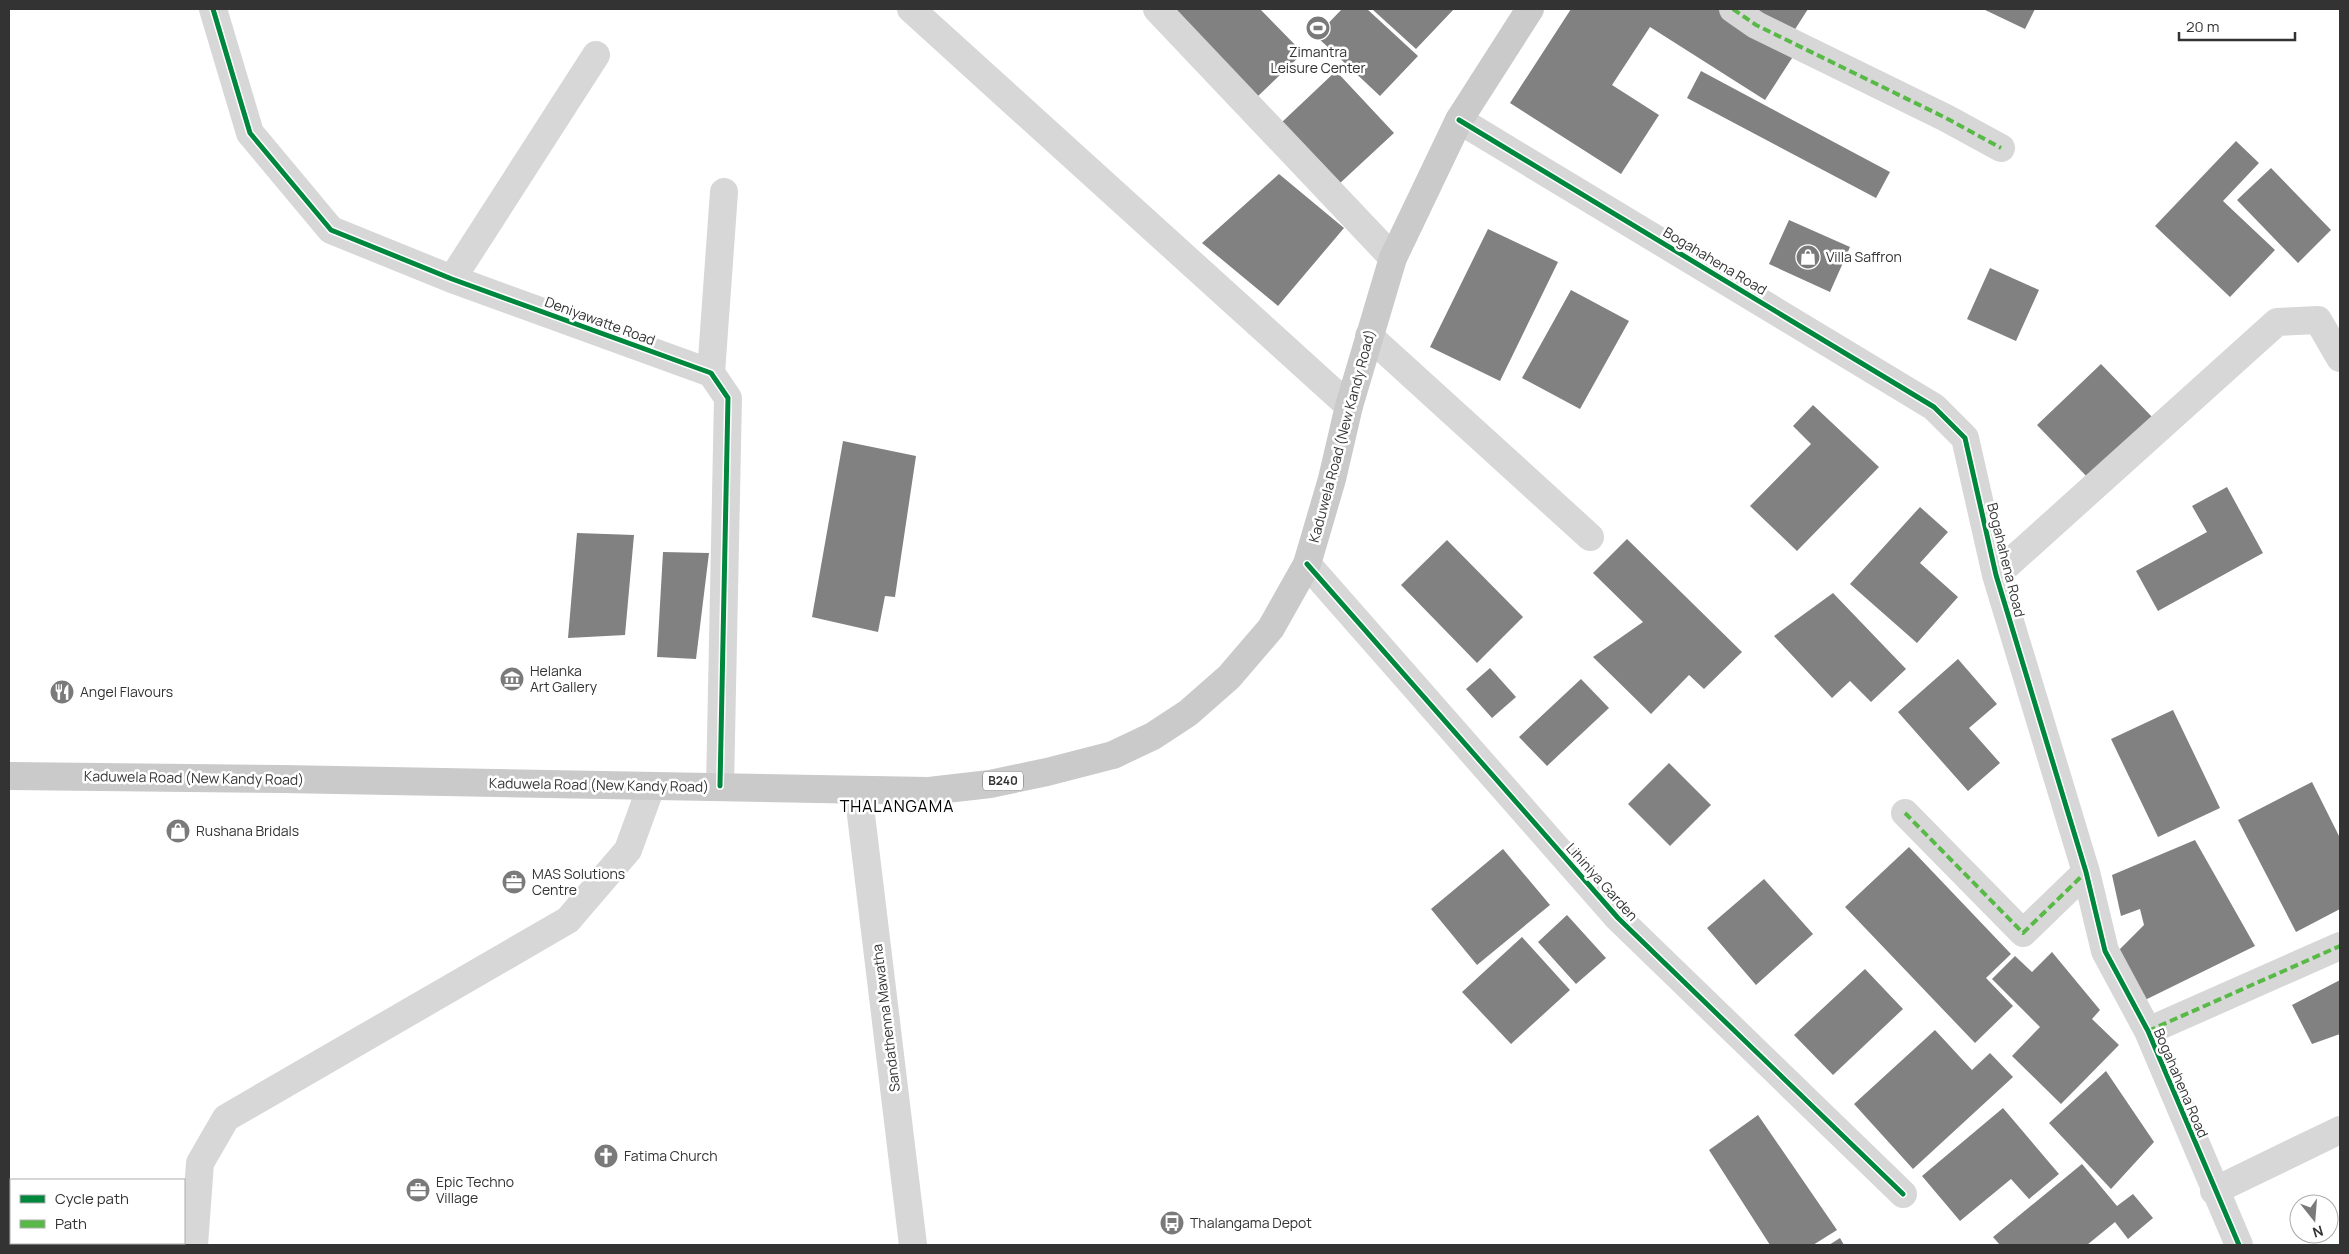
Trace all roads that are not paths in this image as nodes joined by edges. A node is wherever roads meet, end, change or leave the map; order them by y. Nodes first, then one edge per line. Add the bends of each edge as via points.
1 (213, 9) edge
2 (911, 9) edge
3 (1157, 9) edge
4 (1530, 9) edge
5 (1733, 9) edge
6 (596, 55) dead end
7 (1460, 120) junction
8 (2000, 148) dead end
9 (724, 192) dead end
10 (1393, 258) junction
11 (452, 279) junction
12 (1369, 336) junction
13 (2340, 358) edge
14 (711, 373) junction
15 (1348, 406) junction
16 (1590, 537) dead end
17 (1307, 564) junction
18 (1996, 575) junction
19 (9, 776) edge
20 (720, 786) junction
21 (651, 787) junction
22 (858, 790) junction
23 (1905, 813) dead end
24 (2086, 872) junction
25 (2340, 946) edge
26 (2148, 1031) junction
27 (2340, 1130) edge
28 (2214, 1191) junction
29 (1903, 1194) dead end
30 (194, 1245) edge
31 (913, 1245) edge
32 (2239, 1245) edge

1 - 11 street, Deniyawatte Road via 250,133 331,230
2 - 15 street
3 - 10 street
4 - 7 main road, Kaduwela Road (New Kandy Road) / B240
5 - 8 street via 1756,25
6 - 11 street
7 - 10 main road, Kaduwela Road (New Kandy Road) / B240
7 - 18 street, Bogahahena Road via 1934,408 1965,438
9 - 14 street
10 - 12 main road, Kaduwela Road (New Kandy Road) / B240
11 - 14 street, Deniyawatte Road
12 - 15 main road, Kaduwela Road (New Kandy Road) / B240
12 - 16 street
13 - 18 street via 2318,320 2277,322
14 - 20 street via 728,398
15 - 17 main road, Kaduwela Road (New Kandy Road) / B240 via 1332,479
17 - 22 main road, Kaduwela Road (New Kandy Road) / B240 via 1271,628 1229,677 1188,713 1154,736 1113,755 990,784 929,791
17 - 29 street, Lihiniya Garden via 1618,918
18 - 24 street, Bogahahena Road
19 - 21 main road, Kaduwela Road (New Kandy Road) / B240
20 - 21 main road, Kaduwela Road (New Kandy Road) / B240
20 - 22 main road, Kaduwela Road (New Kandy Road) / B240
21 - 30 street via 628,850 568,920 226,1118 200,1163
22 - 31 street, Sandathenna Mawatha
23 - 24 street via 2023,933
24 - 26 street, Bogahahena Road via 2105,950
25 - 26 street
26 - 28 street, Bogahahena Road
27 - 28 street
28 - 32 street, Bogahahena Road

